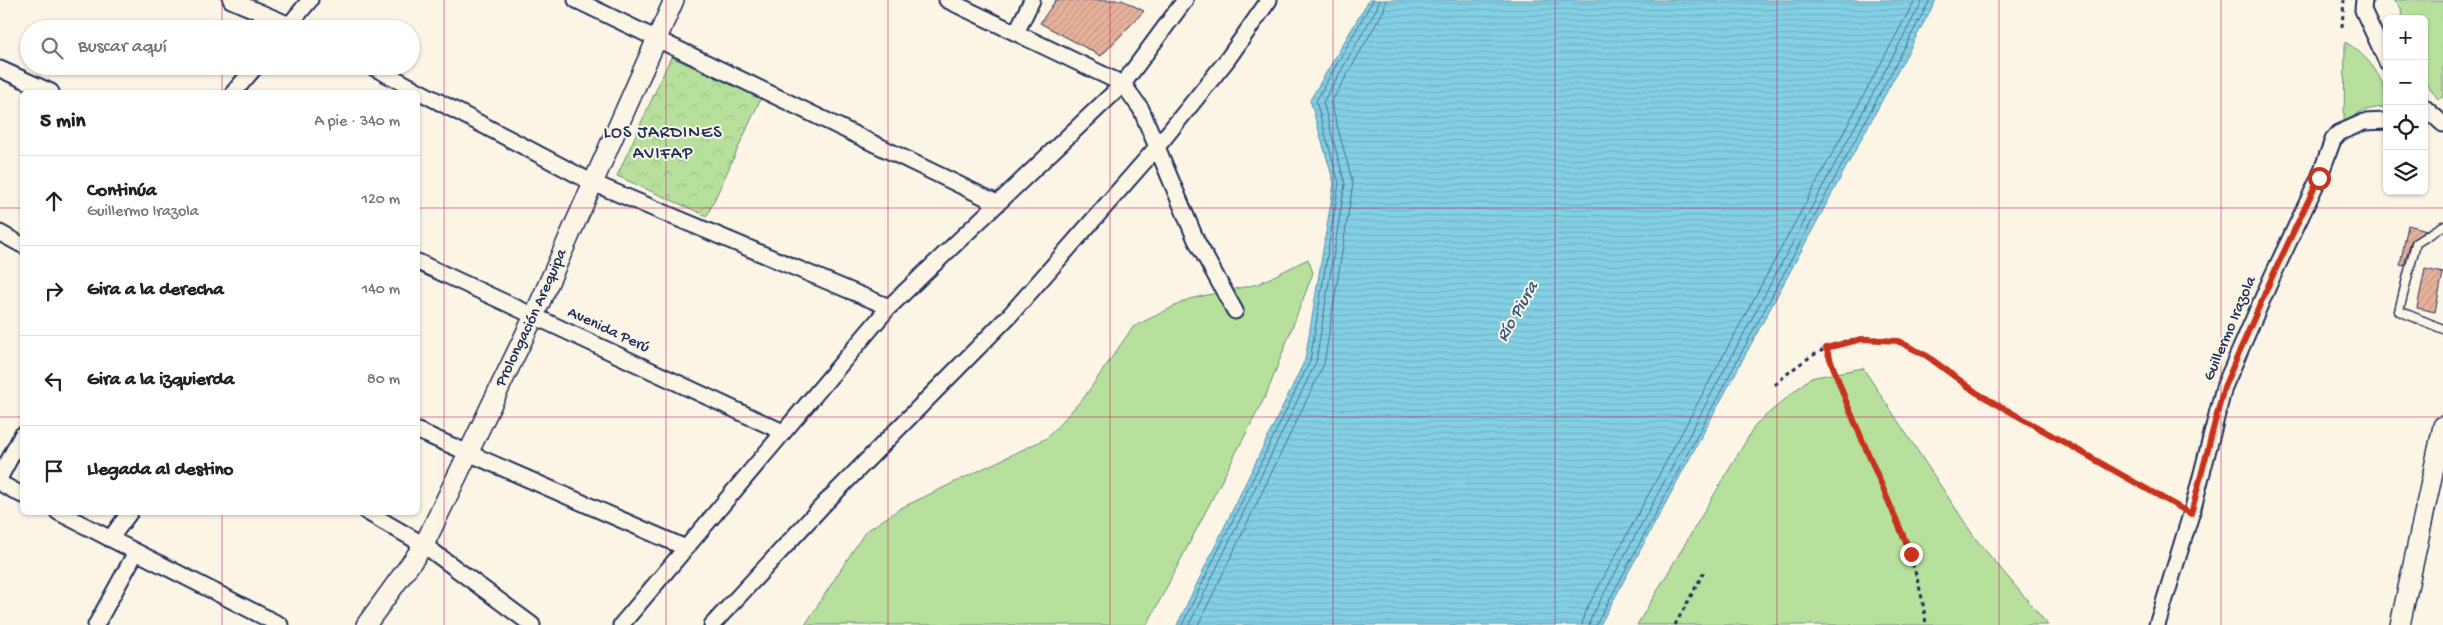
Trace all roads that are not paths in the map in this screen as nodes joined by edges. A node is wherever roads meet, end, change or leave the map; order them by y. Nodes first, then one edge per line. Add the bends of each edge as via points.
1 (231, 0) edge
2 (310, 0) edge
3 (576, 0) edge
4 (674, 0) edge
5 (946, 0) edge
6 (1032, 0) edge
7 (1185, 0) edge
8 (1269, 0) edge
9 (2363, 5) edge
10 (276, 20) edge
11 (297, 20) edge
12 (1016, 33) junction
13 (658, 38) junction
14 (2386, 60) edge
15 (0, 69) edge
16 (248, 75) edge
17 (388, 75) edge
18 (1123, 84) junction
19 (47, 90) edge
20 (236, 90) edge
21 (417, 90) edge
22 (420, 92) edge
23 (2428, 111) edge
24 (2383, 121) edge
25 (2428, 124) edge
26 (2443, 126) edge
27 (1157, 147) junction
28 (593, 182) junction
29 (996, 203) junction
30 (2443, 226) edge
31 (0, 233) edge
32 (20, 244) edge
33 (420, 263) edge
34 (889, 307) junction
35 (1235, 311) dead end
36 (534, 316) junction
37 (2443, 329) edge
38 (2443, 426) edge
39 (420, 432) edge
40 (783, 432) junction
41 (20, 439) edge
42 (467, 453) junction
43 (0, 477) edge
44 (0, 483) edge
45 (20, 494) edge
46 (64, 515) edge
47 (128, 515) edge
48 (372, 515) edge
49 (110, 539) junction
50 (424, 545) junction
51 (686, 548) junction
52 (136, 552) junction
53 (274, 624) edge
54 (96, 625) edge
55 (366, 625) edge
56 (532, 625) edge
57 (621, 625) edge
58 (712, 625) edge
59 (2157, 625) edge
60 (2400, 625) edge

1 - 10 street
2 - 11 street
3 - 13 street
4 - 13 street, Prolongación Arequipa
5 - 12 street
6 - 12 street
7 - 18 street
8 - 27 street via 1227,60
9 - 14 street
12 - 18 street
13 - 28 street, Prolongación Arequipa
13 - 29 street
15 - 19 street
16 - 20 street
17 - 21 street
18 - 27 street via 1141,109
18 - 29 street
22 - 28 street
23 - 26 street
24 - 59 street, Guillermo Irazola via 2364,122 2339,133 2333,140 2319,178 2224,387 2191,514
25 - 26 street
27 - 35 street via 1196,240
27 - 58 street via 1010,315 825,503
28 - 34 street
28 - 36 street, Prolongación Arequipa
29 - 34 street
30 - 37 lane via 2416,243 2399,311
31 - 32 street
33 - 36 street, Avenida Perú
34 - 40 street
36 - 40 street, Avenida Perú
36 - 42 street, Prolongación Arequipa
38 - 60 street
39 - 42 street
40 - 51 street
41 - 43 street
42 - 50 street, Prolongación Arequipa
42 - 51 street
44 - 45 street
46 - 49 street
47 - 49 street
48 - 50 street
49 - 52 street
50 - 55 street, Prolongación Arequipa
50 - 56 street
51 - 57 street
52 - 53 street
52 - 54 street

